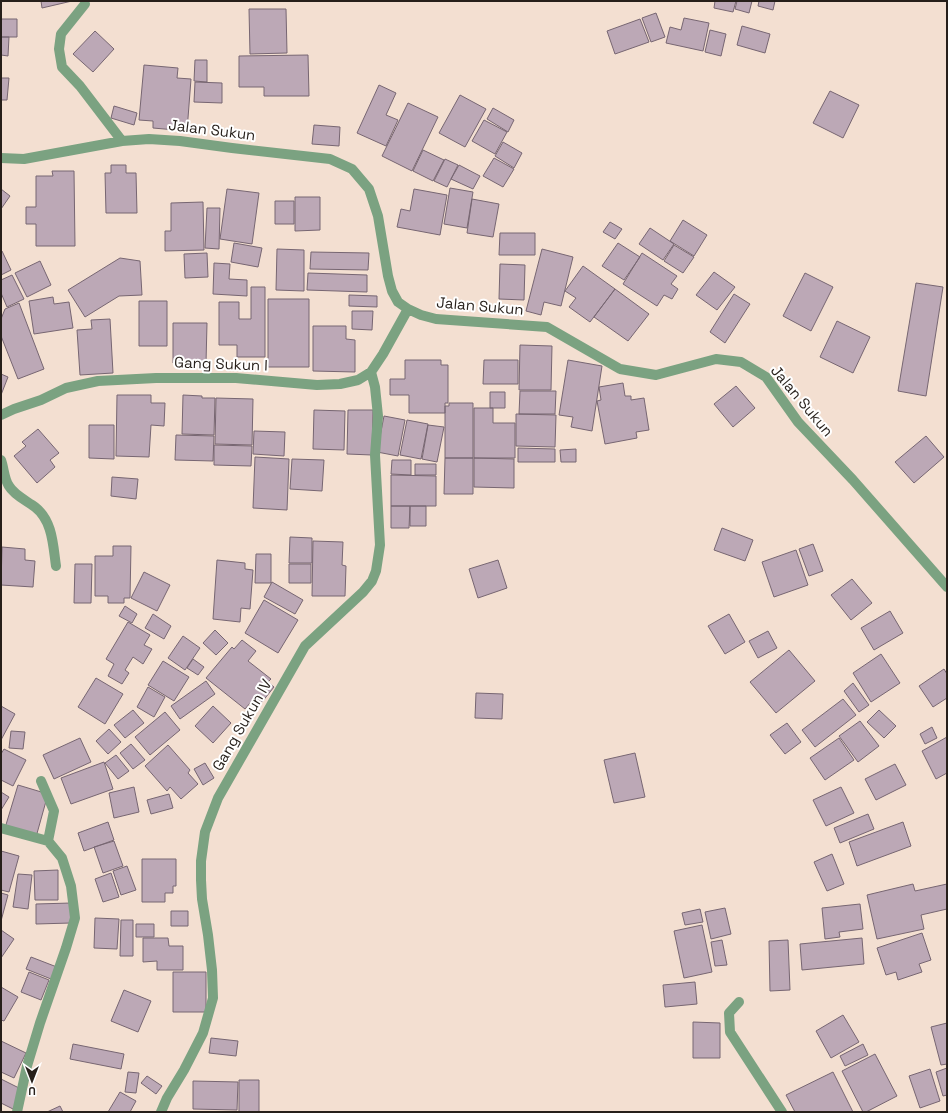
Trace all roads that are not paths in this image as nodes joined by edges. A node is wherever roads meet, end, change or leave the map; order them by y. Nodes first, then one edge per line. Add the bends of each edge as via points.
1 (85, 4) dead end
2 (122, 141) junction
3 (1, 158) edge
4 (408, 310) junction
5 (371, 372) junction
6 (1, 415) edge
7 (1, 460) edge
8 (56, 566) dead end
9 (947, 587) edge
10 (41, 781) dead end
11 (1, 828) edge
12 (48, 841) junction
13 (739, 1002) dead end
14 (17, 1112) edge
15 (161, 1112) edge
16 (782, 1112) edge

1 - 2 street via 61,34 59,49 62,67 80,86
2 - 3 street, Jalan Sukun via 24,159
2 - 4 street, Jalan Sukun via 149,138 330,159 352,169 368,189 378,216 392,291 398,302
4 - 5 street, Gang Sukun I
4 - 9 street, Jalan Sukun via 436,319 547,327 620,369 656,375 716,359 741,362 766,377 798,422
5 - 6 street, Gang Sukun I via 358,380 332,385 236,378 98,381 66,388
5 - 15 street, Gang Sukun IV via 378,416 375,455 380,545 376,571 363,592 305,646 218,798 205,832 201,861 202,899 212,970 212,998 203,1033
7 - 8 street via 8,486 37,509 46,520 51,531
10 - 12 street via 54,811
11 - 12 street
12 - 14 street via 62,858 71,886 75,918 27,1066
13 - 16 street via 729,1013 730,1032

